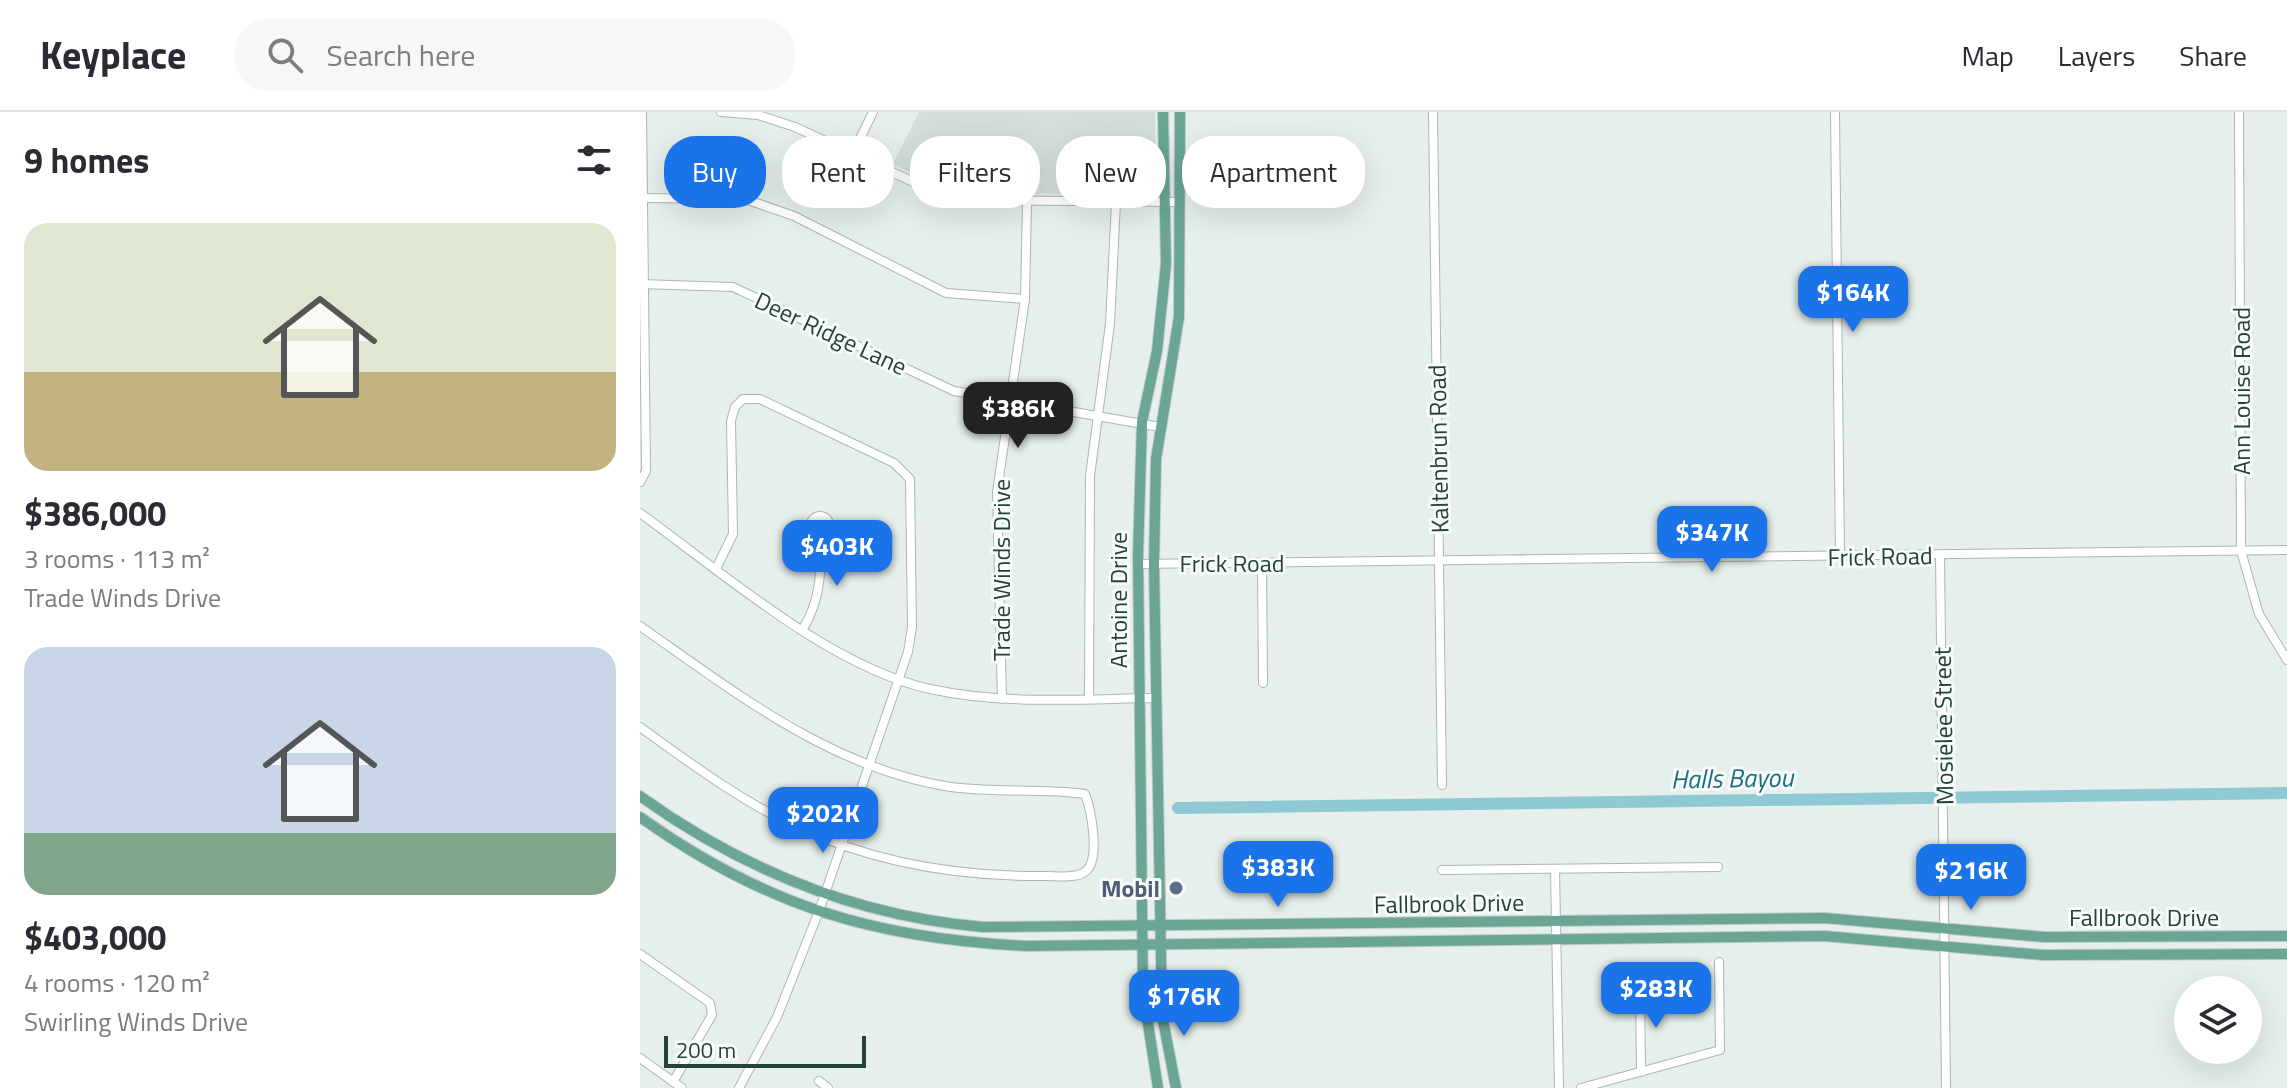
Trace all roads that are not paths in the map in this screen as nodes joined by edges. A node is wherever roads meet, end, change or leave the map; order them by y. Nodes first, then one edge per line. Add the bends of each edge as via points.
1 (642, 112) edge
2 (721, 112) edge
3 (873, 112) edge
4 (1163, 112) edge
5 (1180, 112) edge
6 (1433, 112) edge
7 (1835, 112) edge
8 (2239, 112) edge
9 (813, 136) edge
10 (861, 136) edge
11 (1164, 136) edge
12 (642, 198) edge
13 (1180, 202) junction
14 (1166, 203) edge
15 (1027, 208) edge
16 (1116, 208) edge
17 (1165, 208) edge
18 (642, 284) edge
19 (1025, 299) junction
20 (1009, 400) junction
21 (1096, 413) junction
22 (1142, 422) junction
23 (1160, 427) junction
24 (640, 482) edge
25 (640, 513) edge
26 (820, 534) dead end
27 (2287, 550) edge
28 (2241, 551) junction
29 (1940, 555) junction
30 (1840, 556) junction
31 (1439, 561) junction
32 (1262, 563) junction
33 (1138, 564) junction
34 (1154, 564) junction
35 (716, 569) junction
36 (640, 626) edge
37 (803, 629) junction
38 (2287, 660) edge
39 (899, 680) junction
40 (1263, 683) dead end
41 (1138, 698) junction
42 (1155, 698) junction
43 (1002, 699) junction
44 (1089, 699) junction
45 (640, 727) edge
46 (871, 765) junction
47 (1442, 785) dead end
48 (640, 796) edge
49 (640, 817) edge
50 (843, 845) junction
51 (1718, 867) dead end
52 (1555, 869) junction
53 (1442, 870) dead end
54 (824, 895) junction
55 (819, 911) junction
56 (1556, 922) junction
57 (1336, 925) junction
58 (1943, 926) junction
59 (1142, 927) junction
60 (1160, 927) junction
61 (2287, 936) edge
62 (1556, 940) junction
63 (1336, 942) junction
64 (1143, 944) junction
65 (1160, 944) junction
66 (1943, 945) junction
67 (640, 954) edge
68 (2287, 954) edge
69 (1719, 962) dead end
70 (1640, 989) dead end
71 (640, 1058) edge
72 (1641, 1072) junction
73 (819, 1081) dead end
74 (673, 1082) junction
75 (682, 1088) edge
76 (739, 1088) edge
77 (828, 1088) edge
78 (1158, 1088) edge
79 (1176, 1088) edge
80 (1559, 1088) edge
81 (1581, 1088) edge
82 (1946, 1088) edge

1 - 12 street
2 - 9 street via 758,115
3 - 10 street
4 - 11 main road, Antoine Drive
5 - 13 main road, Antoine Drive
6 - 31 street, Kaltenbrun Road
7 - 30 street
8 - 28 street, Ann Louise Road
12 - 18 street
12 - 19 street via 745,199 794,216 946,293
13 - 14 street
13 - 23 main road, Antoine Drive via 1179,317
15 - 19 street, Trade Winds Drive
16 - 21 street via 1110,324
17 - 22 main road, Antoine Drive via 1162,308
18 - 20 street, Deer Ridge Lane via 733,287 954,391
18 - 24 street via 646,471
19 - 20 street, Trade Winds Drive
20 - 21 street, Deer Ridge Lane
20 - 43 street, Trade Winds Drive via 997,492
21 - 22 street, Deer Ridge Lane
21 - 44 street via 1088,517
22 - 23 street, Deer Ridge Lane
22 - 33 main road, Antoine Drive
23 - 34 main road, Antoine Drive
25 - 35 street
26 - 37 street via 819,599
27 - 28 street, Frick Road
28 - 29 street, Frick Road
28 - 38 street, Ann Louise Road via 2259,614
29 - 30 street, Frick Road
29 - 58 street, Mosielee Street
30 - 31 street, Frick Road
31 - 32 street, Frick Road
31 - 47 street, Kaltenbrun Road
32 - 34 street, Frick Road
32 - 40 street
33 - 34 street, Frick Road
33 - 41 main road, Antoine Drive
34 - 42 main road, Antoine Drive
35 - 37 street
35 - 39 street via 733,534 731,421 743,399 760,399 894,463 905,472 911,492 912,627
36 - 46 street via 760,710
37 - 39 street via 848,658
39 - 43 street
39 - 46 street
41 - 42 street
41 - 44 street
41 - 59 main road, Antoine Drive
42 - 60 main road, Antoine Drive
43 - 44 street
45 - 50 street via 743,799
46 - 50 street
46 - 50 street via 951,787 1085,794 1092,815 1093,860 1084,873 1044,876 942,871
48 - 54 main road, Fallbrook Drive via 732,854
49 - 55 main road, Fallbrook Drive via 723,869
50 - 54 street
51 - 52 street
52 - 53 street
52 - 56 street
54 - 55 street
54 - 59 main road, Fallbrook Drive via 937,923 1030,929
55 - 64 main road, Fallbrook Drive via 933,940 1028,946
55 - 76 street via 777,1017
56 - 57 main road, Fallbrook Drive
56 - 58 main road, Fallbrook Drive via 1824,918
56 - 62 street
57 - 60 main road, Fallbrook Drive
57 - 63 main road
58 - 61 main road, Fallbrook Drive via 2044,937
58 - 66 street, Mosielee Street
59 - 60 main road, Fallbrook Drive
59 - 64 main road, Antoine Drive
60 - 65 main road, Antoine Drive
62 - 63 main road, Fallbrook Drive
62 - 66 main road, Fallbrook Drive via 1824,936
62 - 80 street
63 - 65 main road, Fallbrook Drive
64 - 65 main road, Fallbrook Drive
64 - 78 main road, Antoine Drive via 1146,1024
65 - 79 main road, Antoine Drive via 1162,1015
66 - 68 main road, Fallbrook Drive via 2043,955
66 - 82 street, Mosielee Street
67 - 74 street via 710,1003 712,1015
69 - 72 street via 1720,1050
70 - 72 street
71 - 74 street
72 - 81 street
73 - 77 street
74 - 75 street

